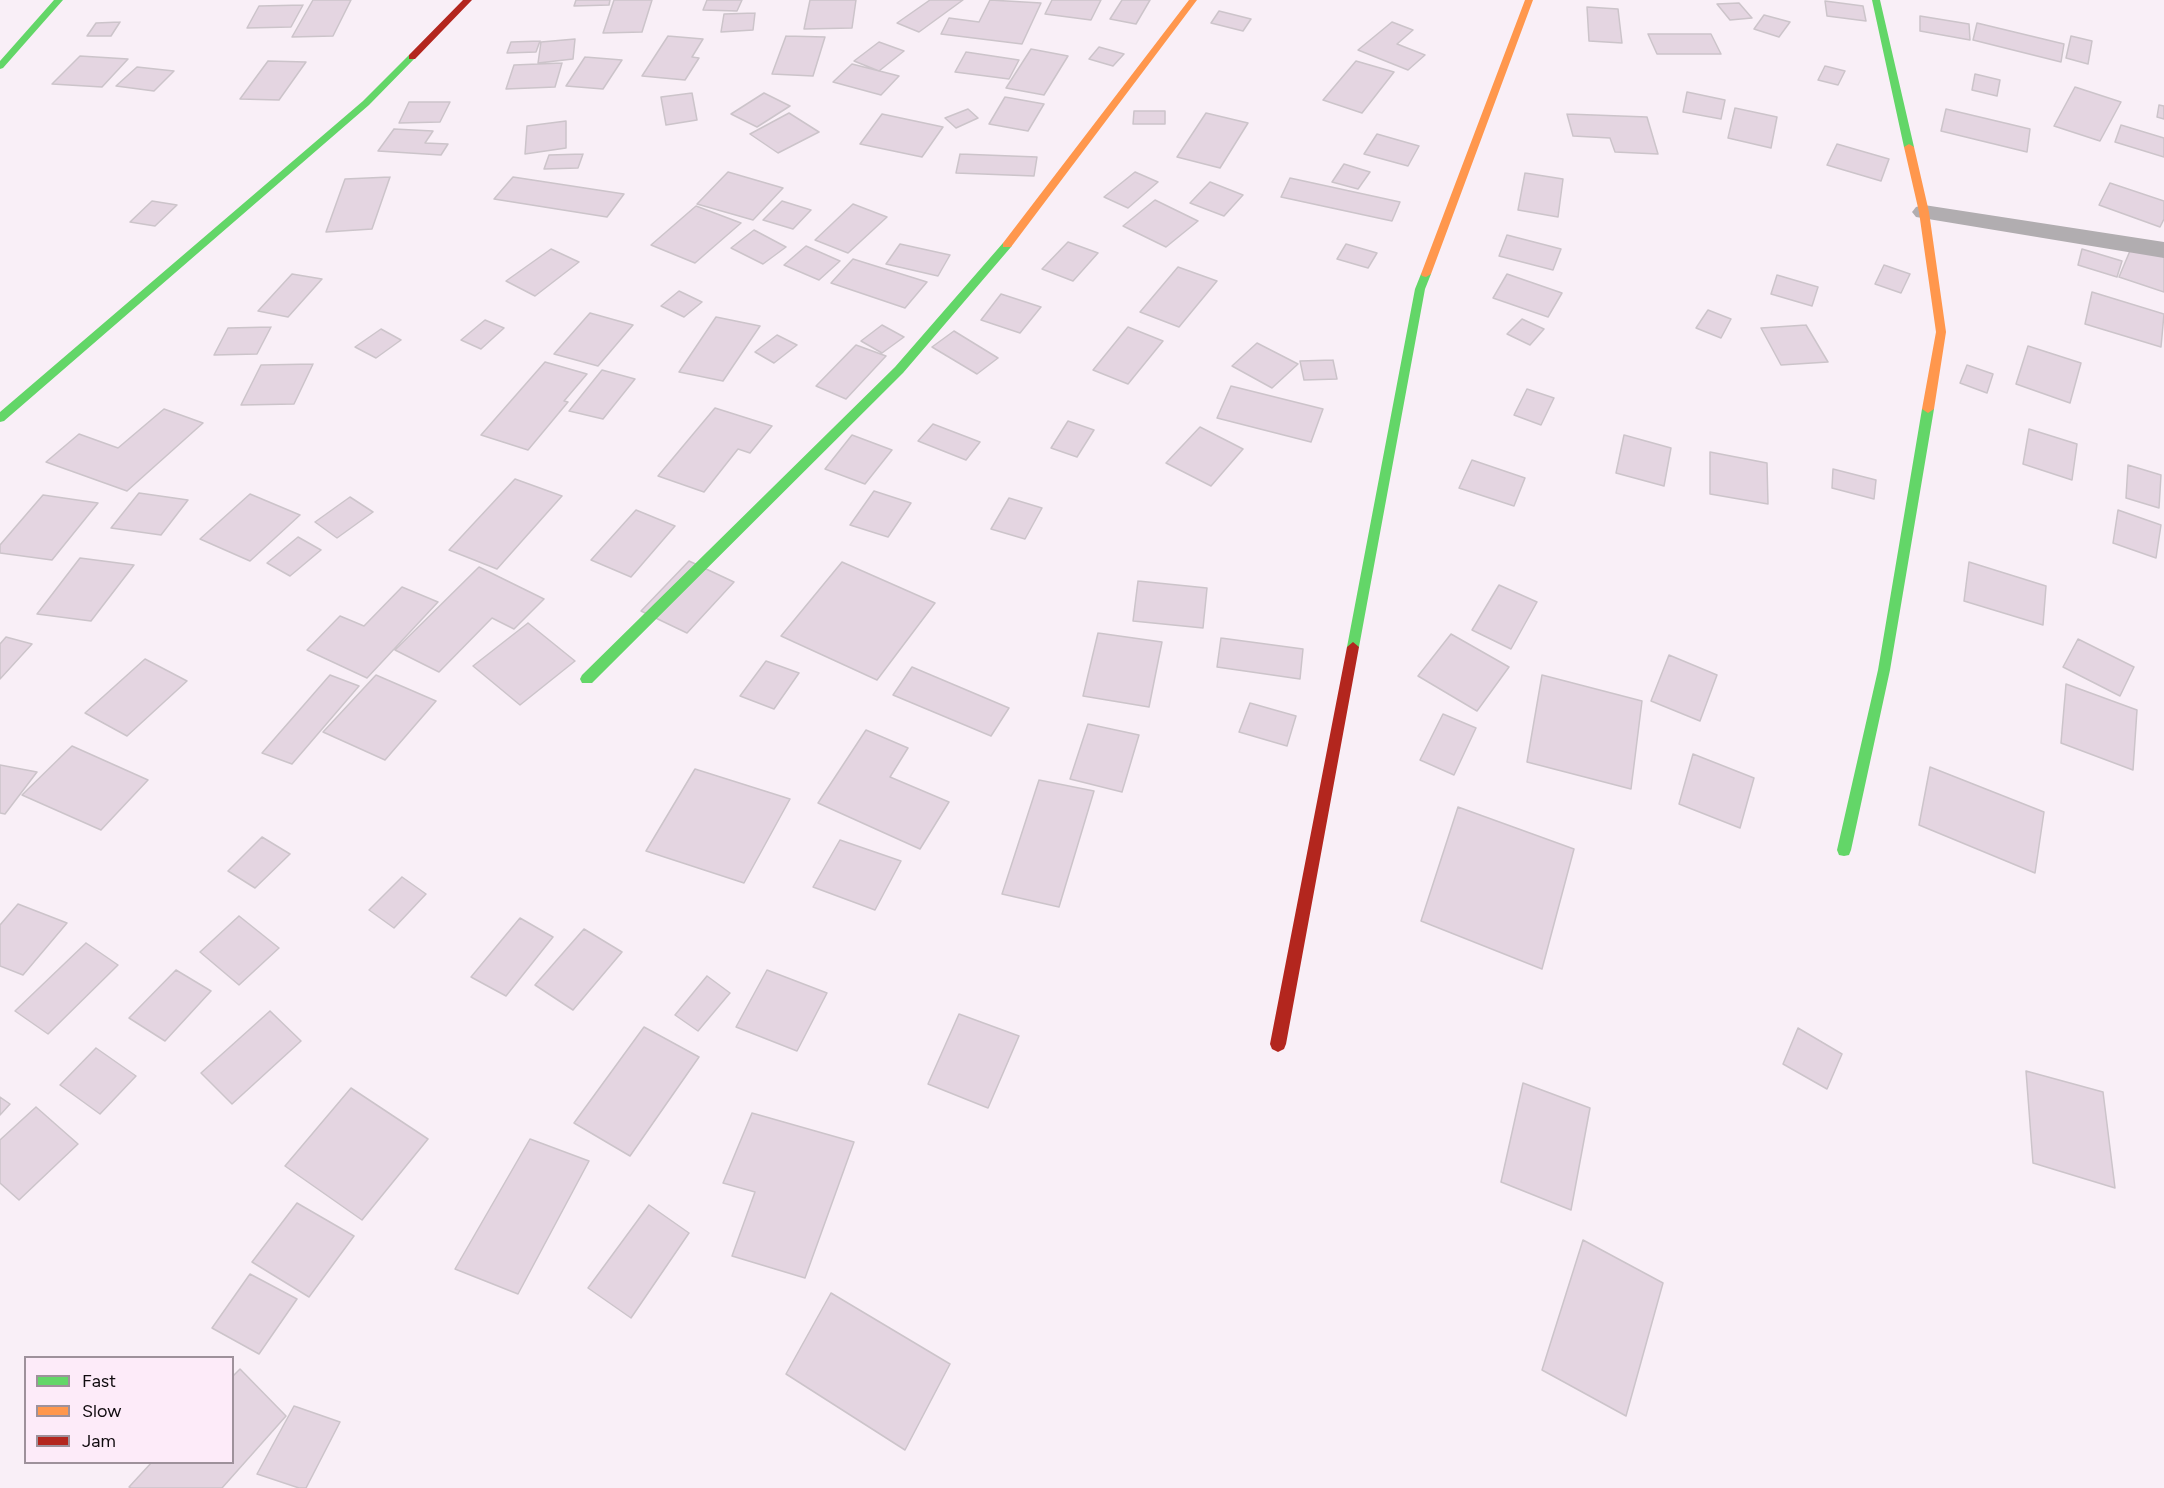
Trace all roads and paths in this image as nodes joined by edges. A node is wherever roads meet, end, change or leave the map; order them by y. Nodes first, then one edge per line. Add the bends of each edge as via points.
1 (59, 0) edge
2 (468, 0) edge
3 (1193, 0) edge
4 (1529, 0) edge
5 (1875, 0) edge
6 (0, 66) edge
7 (1924, 212) junction
8 (2164, 250) edge
9 (0, 418) edge
10 (587, 679) dead end
11 (1844, 850) dead end
12 (1278, 1044) dead end

1 - 6 street
2 - 9 street via 366,103
3 - 10 street via 1024,225 899,370
4 - 12 street via 1420,289
5 - 7 street
7 - 8 street
7 - 11 street via 1941,332 1884,670

